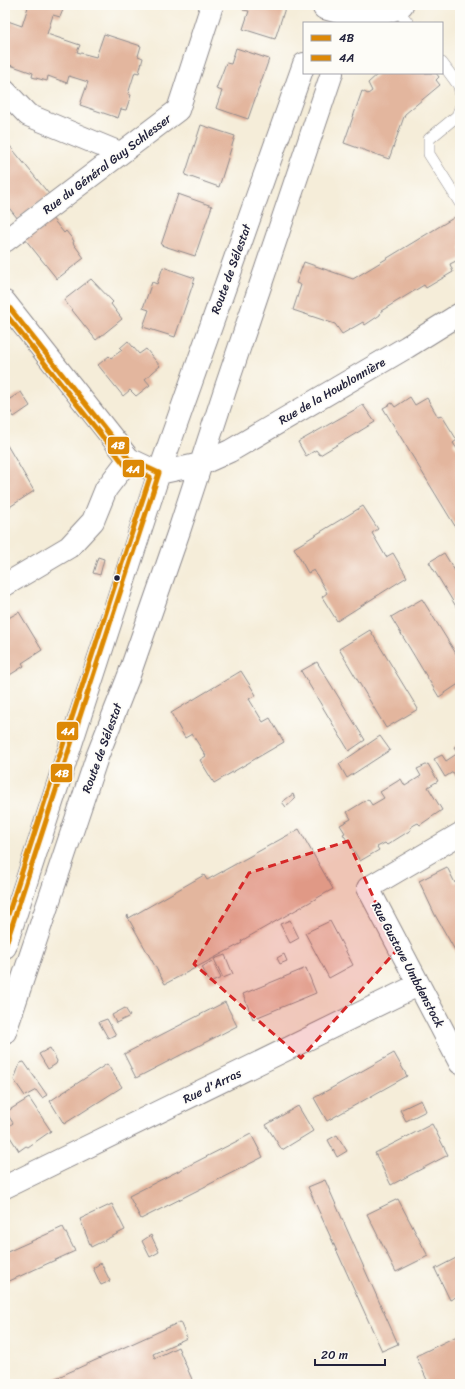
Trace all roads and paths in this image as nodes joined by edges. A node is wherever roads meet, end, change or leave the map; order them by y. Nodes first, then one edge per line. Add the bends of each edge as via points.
1 (212, 5) edge
2 (323, 12) edge
3 (402, 12) edge
4 (352, 15) edge
5 (443, 64) edge
6 (303, 67) edge
7 (332, 74) edge
8 (5, 91) edge
9 (460, 92) edge
10 (460, 108) edge
11 (120, 153) junction
12 (460, 203) edge
13 (5, 241) edge
14 (5, 302) edge
15 (460, 314) edge
16 (130, 459) junction
17 (201, 464) junction
18 (159, 473) junction
19 (5, 585) edge
20 (460, 834) edge
21 (5, 947) edge
22 (418, 985) junction
23 (5, 1032) edge
24 (460, 1063) edge
25 (5, 1187) edge

1 - 11 main road, Rue du Général Guy Schlesser via 178,110
2 - 4 main road
3 - 4 main road
5 - 9 lane via 459,86
6 - 18 main road, Route de Sélestat
7 - 17 main road, Route de Sélestat
8 - 11 main road via 28,115
10 - 12 lane via 458,116 429,139 429,154
11 - 13 main road, Rue du Général Guy Schlesser
14 - 16 main road
15 - 17 main road, Rue de la Houblonnière via 230,451
16 - 18 main road
16 - 19 main road via 106,489 93,521 70,547
17 - 18 main road
17 - 23 main road, Route de Sélestat via 128,678 97,758
18 - 21 main road, Route de Sélestat
20 - 22 main road, Rue Gustave Umbdenstock via 368,888
22 - 24 main road, Rue Gustave Umbdenstock
22 - 25 main road, Rue d'Arras

